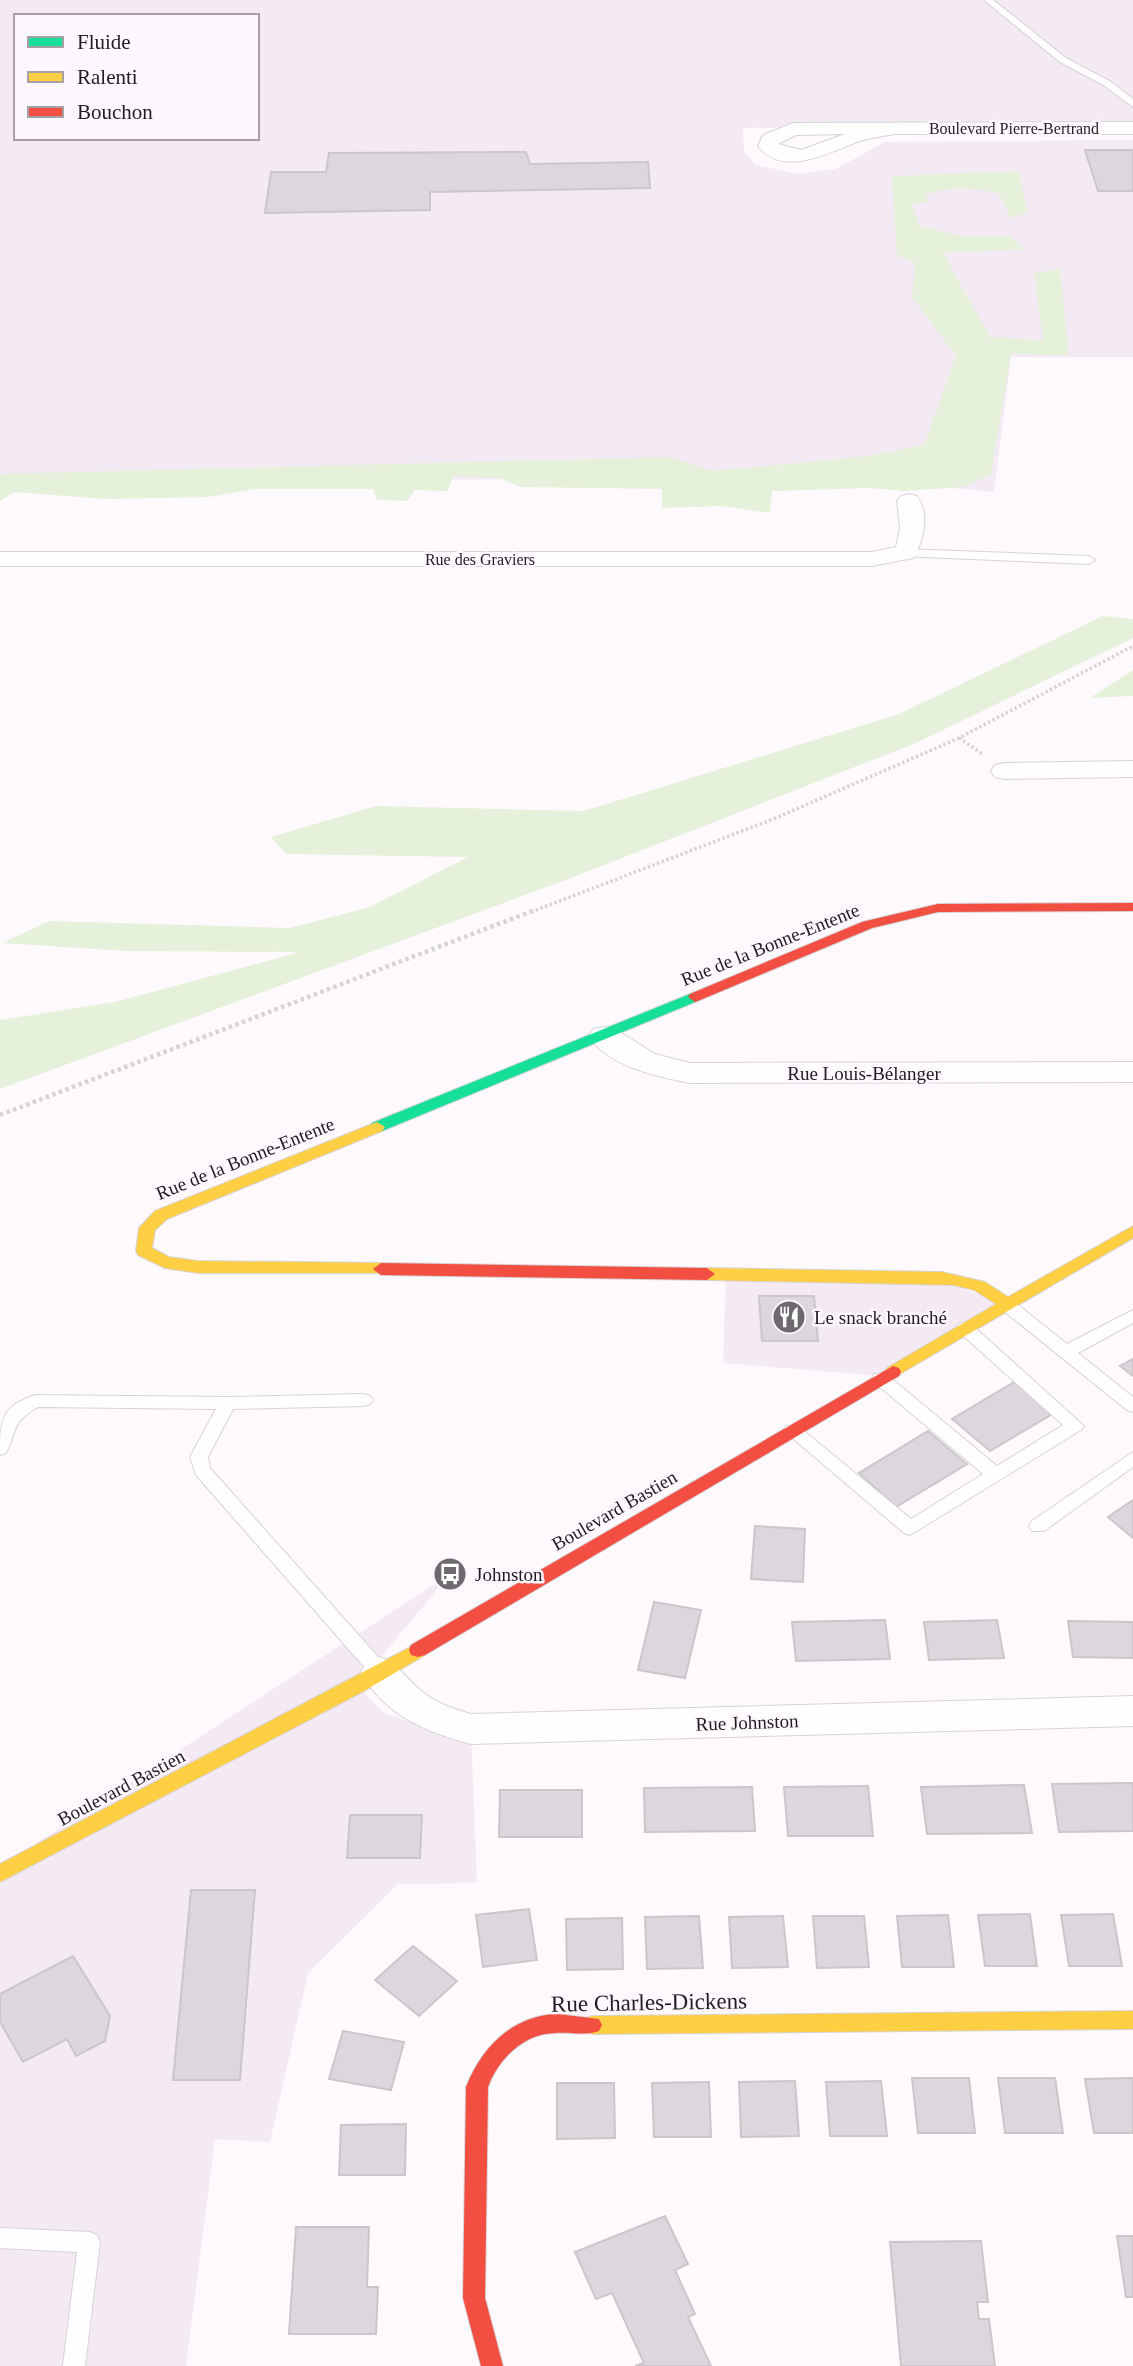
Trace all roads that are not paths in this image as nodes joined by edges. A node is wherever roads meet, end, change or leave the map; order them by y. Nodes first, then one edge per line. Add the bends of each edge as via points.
1 (988, 0) edge
2 (1133, 104) edge
3 (895, 128) junction
4 (1133, 128) edge
5 (909, 500) dead end
6 (904, 553) junction
7 (0, 559) edge
8 (1089, 560) dead end
9 (996, 764) road end
10 (1133, 769) edge
11 (1133, 907) edge
12 (604, 1036) junction
13 (1133, 1072) edge
14 (1133, 1231) edge
15 (1006, 1304) junction
16 (1133, 1316) edge
17 (965, 1328) junction
18 (1065, 1353) junction
19 (880, 1378) junction
20 (364, 1400) dead end
21 (228, 1403) junction
22 (1133, 1406) edge
23 (792, 1430) junction
24 (0, 1449) edge
25 (1133, 1458) edge
26 (996, 1475) junction
27 (1038, 1527) dead end
28 (380, 1672) junction
29 (1133, 1712) edge
30 (0, 1874) edge
31 (1133, 2020) edge
32 (0, 2238) edge
33 (74, 2366) edge
34 (492, 2366) edge

1 - 2 lane via 1063,60 1108,84
3 - 3 street, Boulevard Pierre-Bertrand via 793,129 770,139 768,146 782,155 810,155 850,138
3 - 4 street, Boulevard Pierre-Bertrand
5 - 6 street via 913,536
6 - 7 street, Rue des Graviers via 872,559
6 - 8 lane
9 - 10 street
11 - 12 street, Rue de la Bonne-Entente via 988,906 938,908 902,916 867,926
12 - 13 street, Rue Louis-Bélanger via 630,1056 690,1073
12 - 15 street, Rue de la Bonne-Entente via 176,1208 153,1219 143,1234 144,1251 165,1262 198,1267 930,1277 988,1288
14 - 15 street, Boulevard Bastien
15 - 17 street, Boulevard Bastien
15 - 18 lane
16 - 18 lane
17 - 19 street, Boulevard Bastien
17 - 26 lane via 1075,1426
18 - 22 lane
19 - 23 street, Boulevard Bastien
19 - 26 lane
20 - 21 lane
21 - 24 lane via 35,1401 5,1424
21 - 28 lane via 199,1457 202,1470
23 - 26 lane via 911,1528
23 - 28 street, Boulevard Bastien
25 - 27 lane
28 - 29 street, Rue Johnston via 402,1699 435,1720 471,1729
28 - 30 street, Boulevard Bastien
31 - 34 street, Rue Charles-Dickens via 538,2025 505,2042 480,2073 477,2087 474,2298
32 - 33 lane via 89,2242

